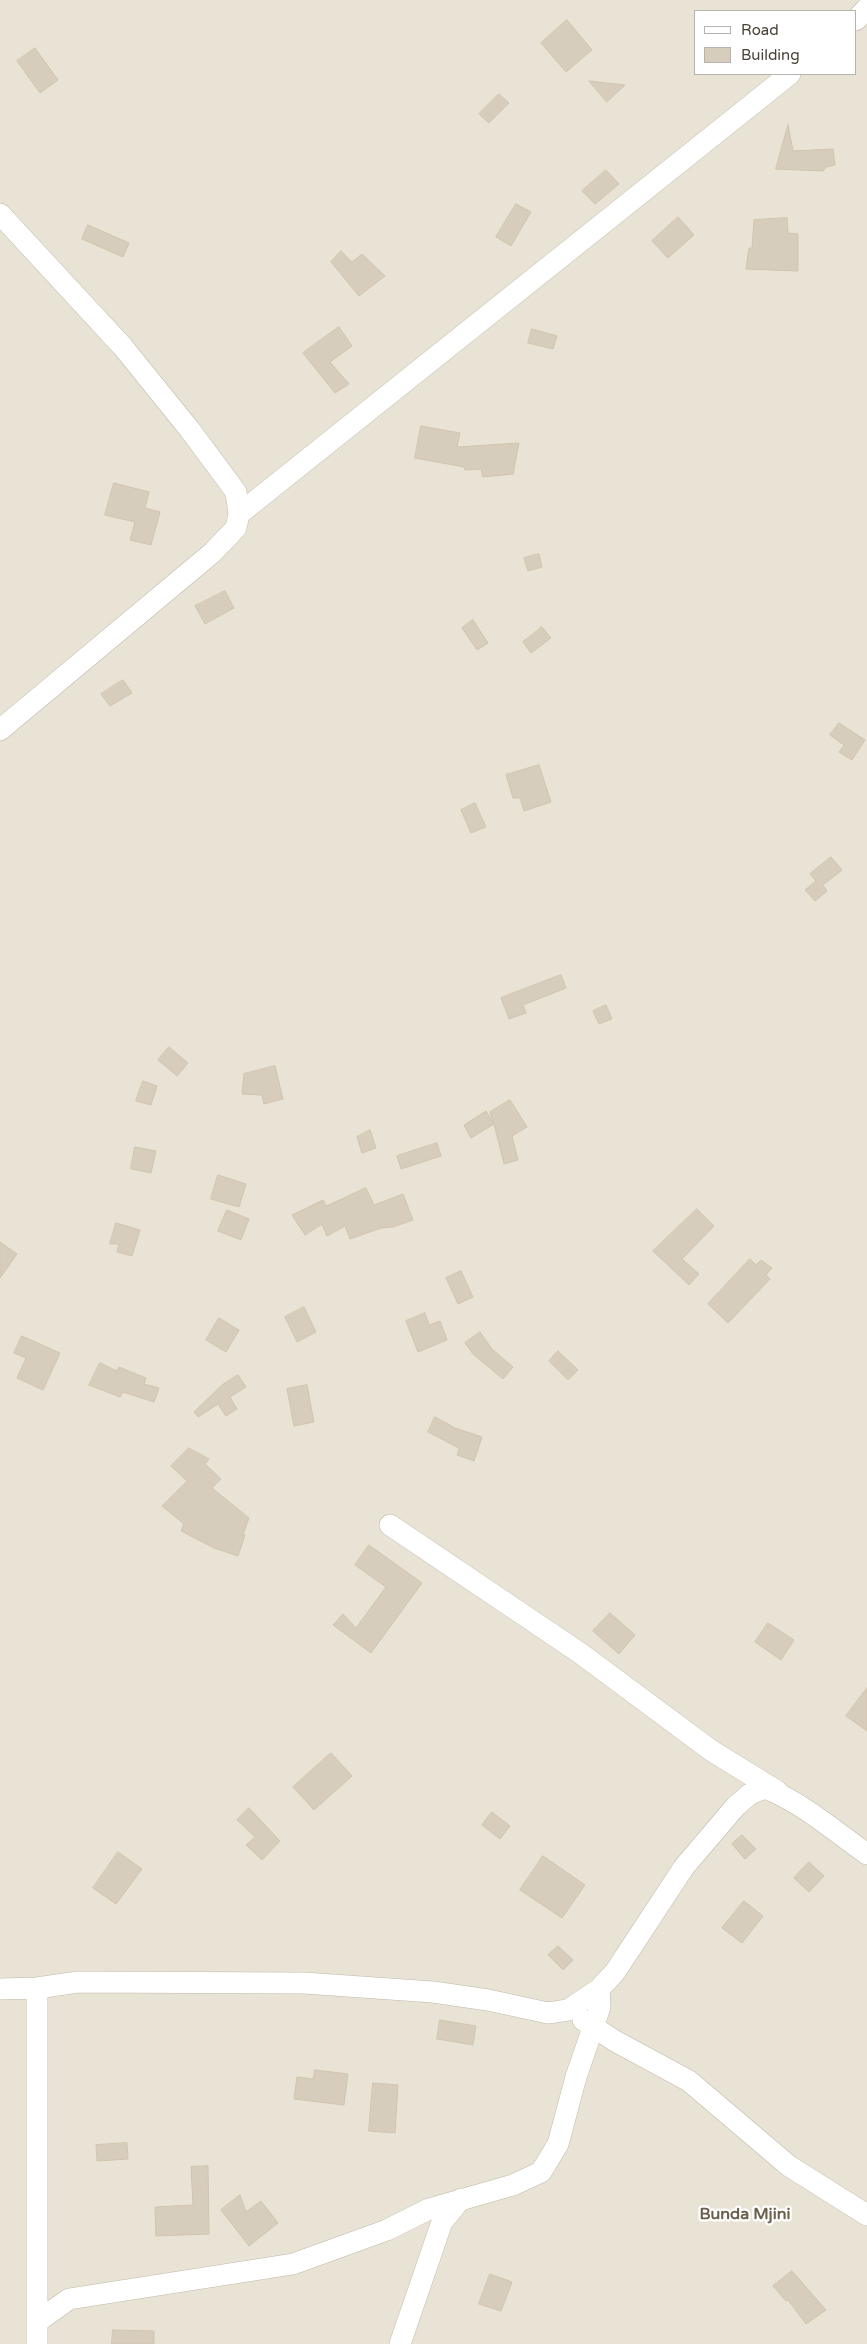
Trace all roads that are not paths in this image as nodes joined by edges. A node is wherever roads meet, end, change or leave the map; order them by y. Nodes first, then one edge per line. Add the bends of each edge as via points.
1 (867, 8) edge
2 (857, 19) edge
3 (789, 75) edge
4 (0, 214) edge
5 (239, 514) junction
6 (0, 730) edge
7 (390, 1525) dead end
8 (796, 1803) junction
9 (867, 1854) edge
10 (37, 1988) junction
11 (0, 1989) edge
12 (599, 1989) junction
13 (568, 2010) junction
14 (594, 2027) junction
15 (461, 2199) junction
16 (867, 2215) edge
17 (37, 2322) junction
18 (37, 2344) edge
19 (400, 2344) edge

1 - 2 street
3 - 5 street
4 - 5 street via 123,347 190,430 236,492
5 - 6 street via 236,528 212,553
7 - 8 street via 580,1653 712,1751
8 - 9 street
8 - 12 street via 765,1788 750,1794 736,1806 684,1867 615,1972
10 - 11 street
10 - 13 street via 78,1982 314,1983 433,1992 548,2013
10 - 17 street
12 - 13 street
12 - 14 street via 600,2008
13 - 14 street
14 - 15 street via 558,2144 541,2172 513,2185
14 - 16 street via 689,2081 789,2166
15 - 17 street via 293,2264 69,2299
15 - 19 street via 442,2222
17 - 18 street

